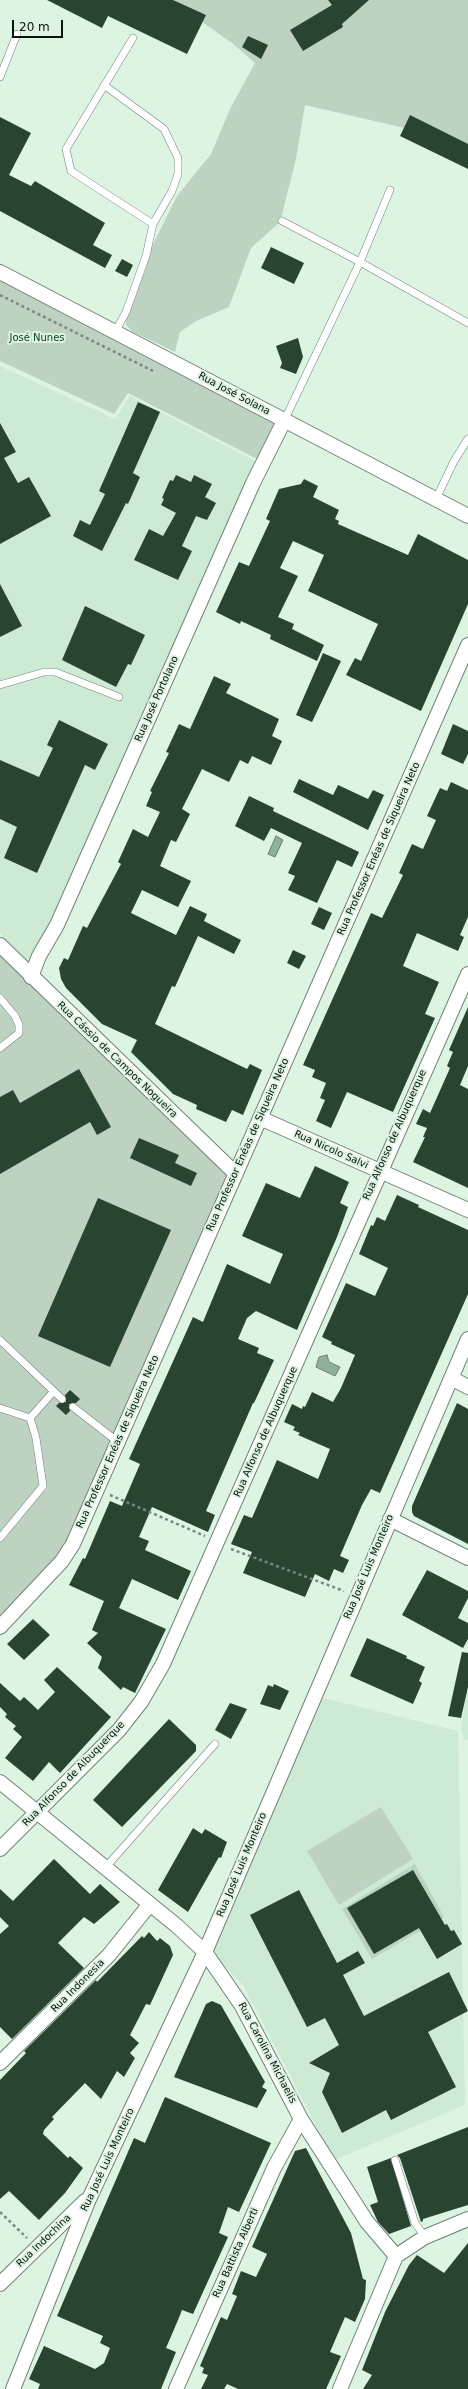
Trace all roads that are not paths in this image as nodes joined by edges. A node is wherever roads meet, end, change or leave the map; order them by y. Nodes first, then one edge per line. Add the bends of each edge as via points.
1 (17, 34) dead end
2 (133, 38) dead end
3 (0, 77) edge
4 (104, 85) junction
5 (390, 190) dead end
6 (282, 221) dead end
7 (153, 224) junction
8 (360, 262) junction
9 (0, 272) edge
10 (468, 323) edge
11 (115, 332) junction
12 (284, 420) junction
13 (468, 439) edge
14 (436, 499) junction
15 (468, 516) edge
16 (468, 645) edge
17 (0, 685) edge
18 (119, 697) dead end
19 (0, 946) edge
20 (468, 974) edge
21 (31, 977) junction
22 (0, 998) edge
23 (0, 1048) edge
24 (260, 1118) junction
25 (379, 1171) junction
26 (236, 1174) junction
27 (468, 1210) edge
28 (468, 1339) edge
29 (0, 1340) edge
30 (451, 1378) junction
31 (468, 1387) edge
32 (54, 1391) junction
33 (62, 1399) dead end
34 (73, 1407) dead end
35 (0, 1408) edge
36 (30, 1418) junction
37 (118, 1442) junction
38 (390, 1518) junction
39 (0, 1538) edge
40 (468, 1558) edge
41 (0, 1627) edge
42 (215, 1744) dead end
43 (0, 1782) edge
44 (36, 1812) junction
45 (0, 1849) edge
46 (105, 1868) junction
47 (150, 1904) junction
48 (205, 1952) junction
49 (0, 2063) edge
50 (301, 2119) junction
51 (395, 2160) dead end
52 (89, 2198) junction
53 (468, 2219) edge
54 (425, 2237) junction
55 (396, 2256) junction
56 (0, 2284) edge
57 (13, 2389) edge
58 (176, 2389) edge
59 (340, 2389) edge

1 - 3 lane
2 - 4 lane
4 - 7 lane via 164,129 178,158 178,174 172,190
4 - 7 lane via 66,149 71,171
5 - 8 lane
6 - 8 lane
7 - 11 lane via 146,256 126,312
8 - 10 lane
8 - 12 lane
9 - 11 street, Rua José Solana
11 - 12 street, Rua José Solana
12 - 14 street, Rua José Solana
12 - 21 street, Rua José Portolano via 253,483
13 - 14 lane
14 - 15 street, Rua José Solana
16 - 24 street, Rua Professor Enéas de Siqueira Neto
17 - 18 lane via 44,672 55,672
19 - 21 street, Rua Cássio de Campos Nogueira
20 - 25 street, Rua Alfonso de Albuquerque
21 - 26 street, Rua Cássio de Campos Nogueira
22 - 23 lane via 15,1016 19,1033
24 - 25 street, Rua Nicolo Salvi
24 - 26 street, Rua Professor Enéas de Siqueira Neto
25 - 27 street, Rua Nicolo Salvi
25 - 44 street, Rua Alfonso de Albuquerque via 163,1664 140,1702 118,1730
26 - 37 street, Rua Professor Enéas de Siqueira Neto
28 - 30 street, Rua José Luis Monteiro
29 - 32 lane
30 - 31 street
30 - 38 street, Rua José Luis Monteiro
32 - 33 lane
32 - 36 lane
34 - 37 lane
35 - 36 lane
36 - 39 lane via 36,1438 43,1486
37 - 41 street, Rua Professor Enéas de Siqueira Neto via 73,1544 62,1561
38 - 40 street
38 - 48 street, Rua José Luis Monteiro
42 - 46 lane
43 - 44 street, Rua Carolina Michaelis
44 - 45 street, Rua Alfonso de Albuquerque
44 - 46 street, Rua Carolina Michaelis
46 - 47 street, Rua Carolina Michaelis
47 - 48 street, Rua Carolina Michaelis
47 - 49 street, Rua Indonesia via 109,1955
48 - 50 street, Rua Carolina Michaelis via 242,2006
48 - 52 street, Rua José Luis Monteiro
50 - 55 street, Rua Carolina Michaelis via 367,2222
50 - 58 street, Rua Battista Alberti via 274,2168
51 - 54 lane via 415,2223
52 - 56 street, Rua Indochina
52 - 57 street, Rua José Luis Monteiro
53 - 54 street
54 - 55 street
55 - 59 street

